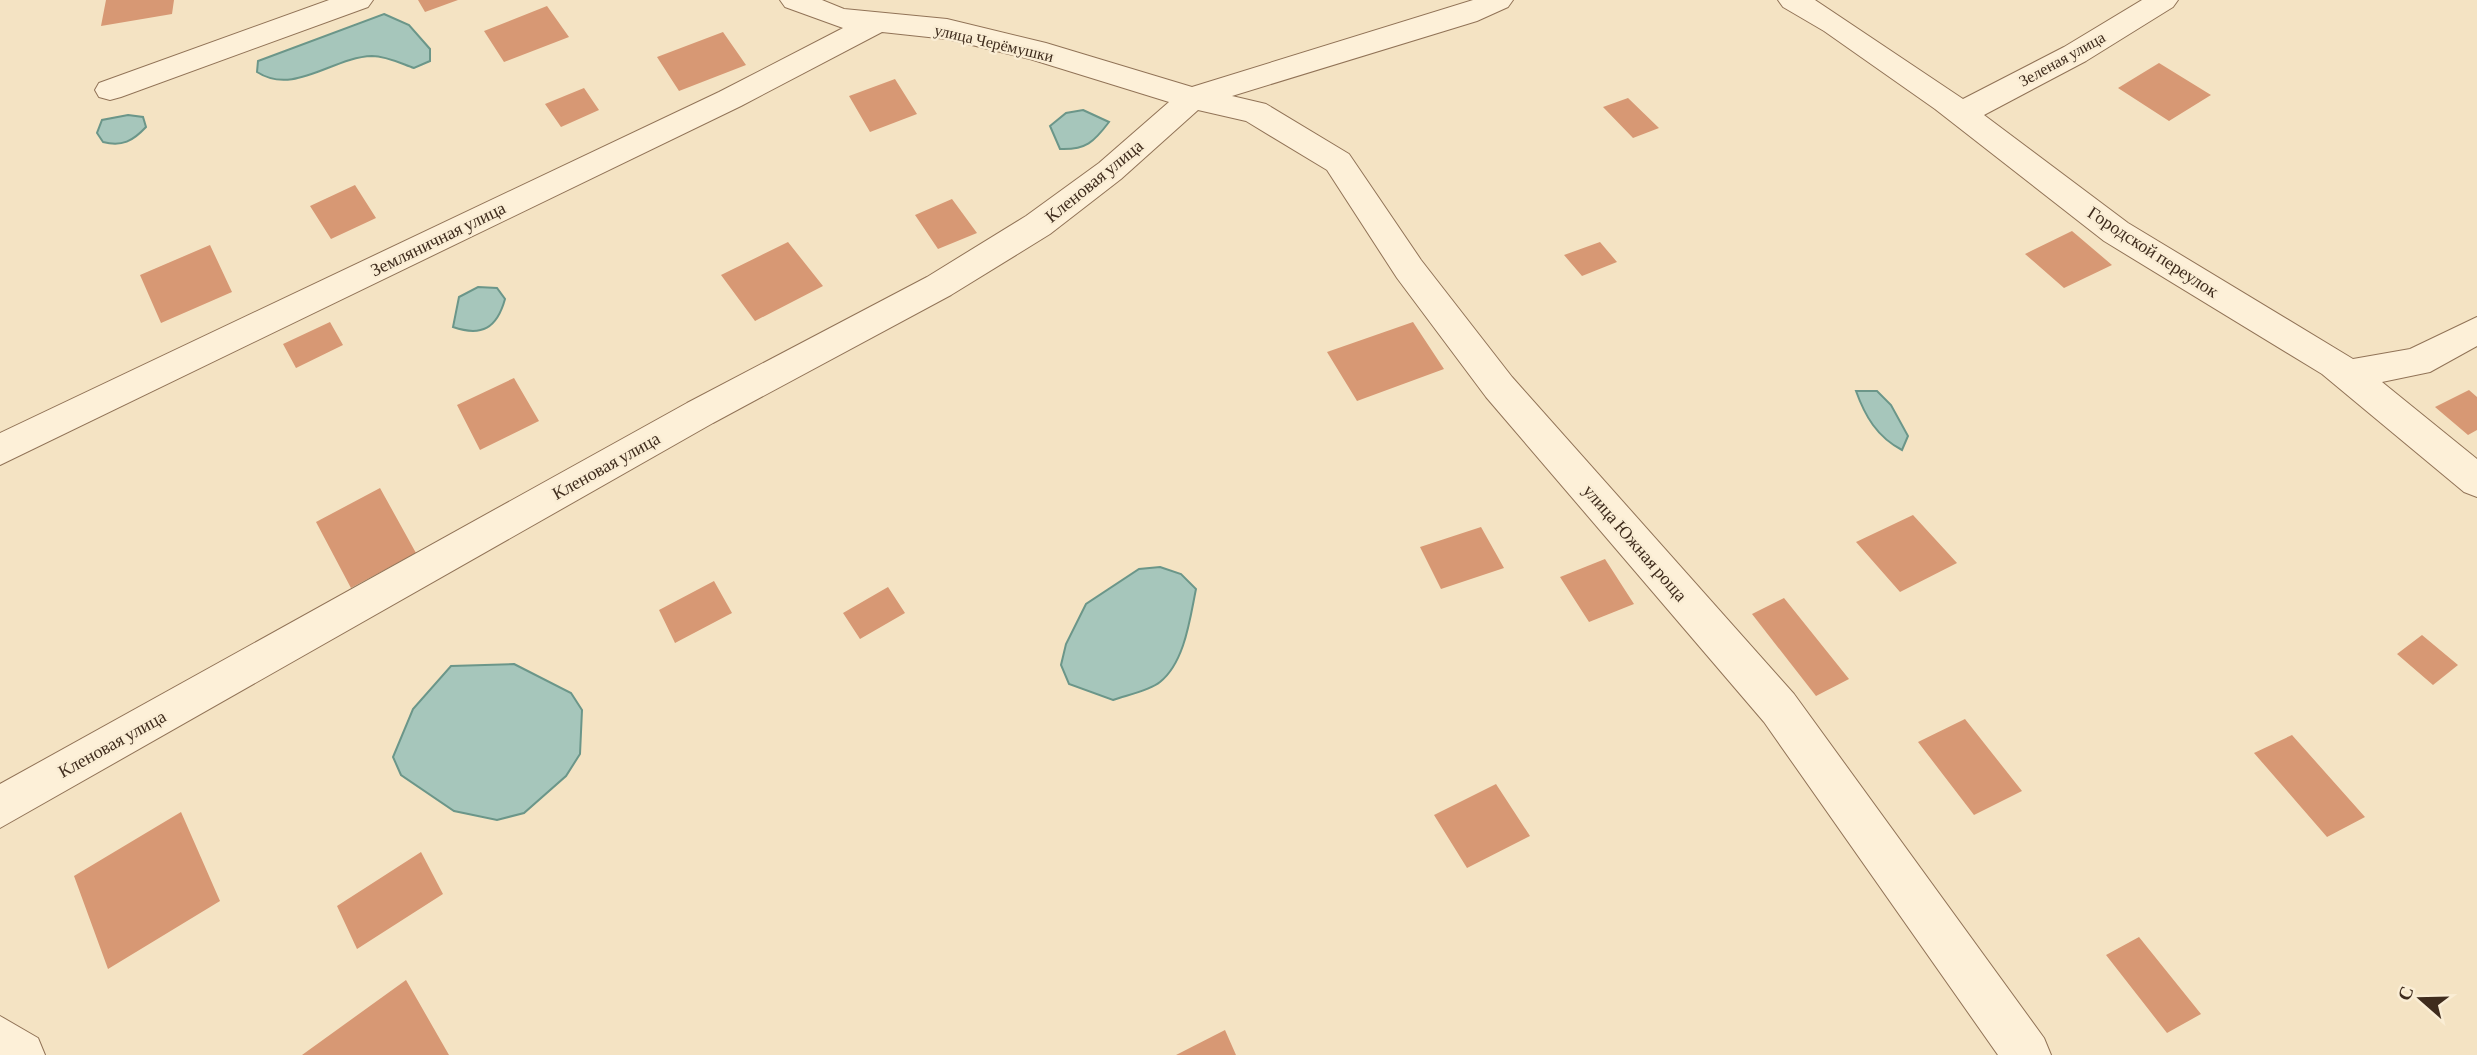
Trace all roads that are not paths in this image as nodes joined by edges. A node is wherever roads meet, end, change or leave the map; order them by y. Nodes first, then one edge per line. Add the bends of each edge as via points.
1 (359, 0) edge
2 (795, 0) edge
3 (1498, 0) edge
4 (1793, 0) edge
5 (2163, 0) edge
6 (874, 24) junction
7 (110, 90) dead end
8 (1192, 98) junction
9 (1960, 114) junction
10 (2477, 330) edge
11 (2347, 374) junction
12 (0, 450) edge
13 (2477, 481) edge
14 (0, 807) edge
15 (0, 1040) edge
16 (21, 1055) edge
17 (2027, 1055) edge

1 - 7 street
2 - 6 street, улица Черёмушки via 839,18
3 - 8 street via 1466,15
4 - 9 street, Городской переулок
5 - 9 street, Зеленая улица via 2075,54
6 - 8 street, улица Черёмушки via 947,29 1035,50
6 - 12 street, Земляничная улица via 730,99
8 - 14 street, Кленовая улица via 1110,171 1038,225 939,286 700,413
8 - 17 street, улица Южная роща via 1255,112 1338,162 1409,269 1499,387 1779,708
9 - 11 street, Городской переулок via 2116,232
10 - 11 street via 2417,362
11 - 13 street, Городской переулок
15 - 16 street

